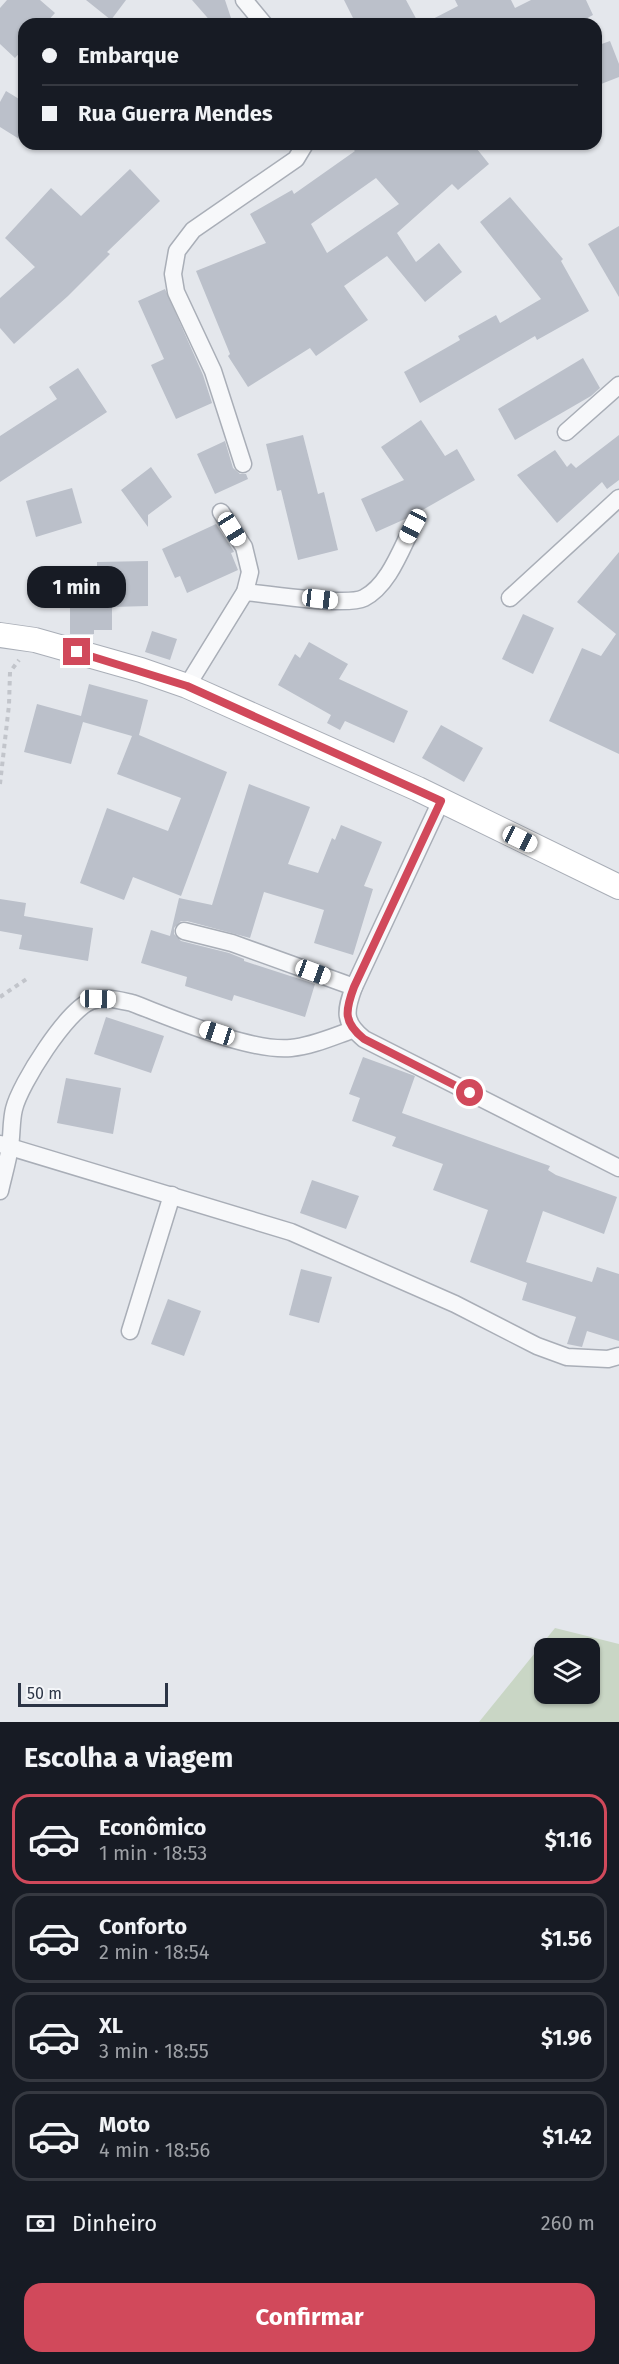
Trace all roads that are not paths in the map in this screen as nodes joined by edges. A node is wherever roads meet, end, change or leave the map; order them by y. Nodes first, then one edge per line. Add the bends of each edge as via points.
1 (244, 0) edge
2 (259, 18) edge
3 (301, 150) edge
4 (619, 385) edge
5 (566, 432) dead end
6 (243, 464) dead end
7 (619, 498) edge
8 (221, 512) dead end
9 (413, 526) dead end
10 (245, 592) junction
11 (510, 598) dead end
12 (0, 635) edge
13 (187, 686) junction
14 (441, 801) junction
15 (619, 887) edge
16 (184, 931) dead end
17 (354, 987) junction
18 (352, 1030) junction
19 (5, 1145) edge
20 (619, 1168) edge
21 (0, 1191) edge
22 (172, 1195) junction
23 (130, 1331) dead end
24 (619, 1356) edge

1 - 2 street
3 - 6 street via 296,159 193,230 177,251 173,274 176,292 213,371
4 - 5 street
7 - 11 street
8 - 10 street via 244,547 250,572
9 - 10 street via 386,578 364,598 342,602
10 - 13 street
12 - 13 street via 35,640
13 - 14 street
14 - 15 street
14 - 17 street
16 - 17 street via 232,943
17 - 18 street via 347,1017
18 - 19 street via 315,1043 275,1048 254,1045 132,1003 113,999 87,1002 36,1062 14,1108
18 - 20 street
19 - 21 street
19 - 22 street
22 - 23 street
22 - 24 street via 291,1232 567,1357

